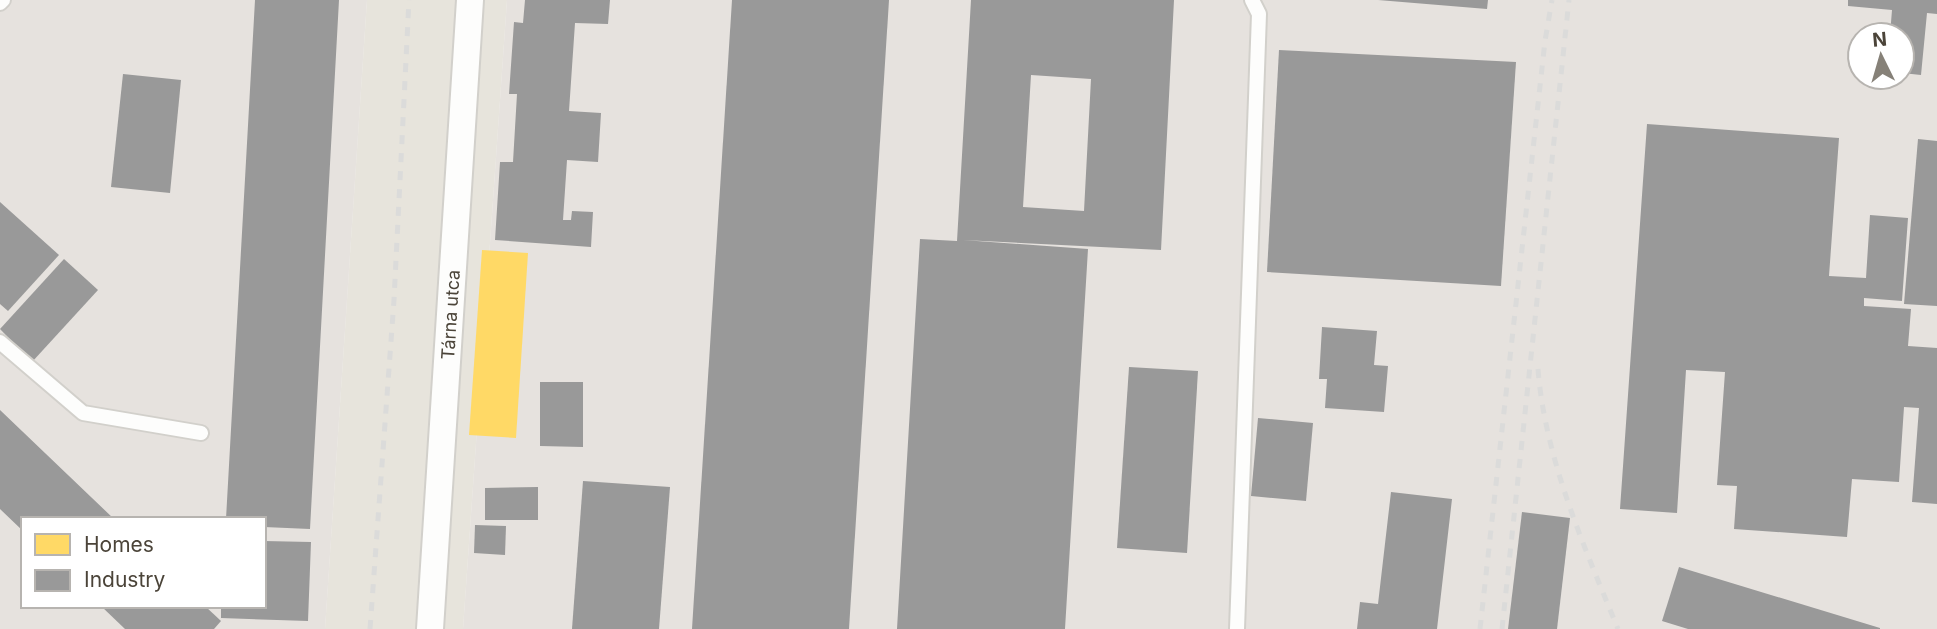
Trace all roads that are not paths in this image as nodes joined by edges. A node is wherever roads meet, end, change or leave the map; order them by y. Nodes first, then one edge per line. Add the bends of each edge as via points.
1 (470, 0) edge
2 (1252, 0) edge
3 (0, 342) edge
4 (201, 433) dead end
5 (430, 629) edge
6 (1237, 629) edge

1 - 5 street, Tárna utca
2 - 6 lane via 1259,14
3 - 4 lane via 83,412

